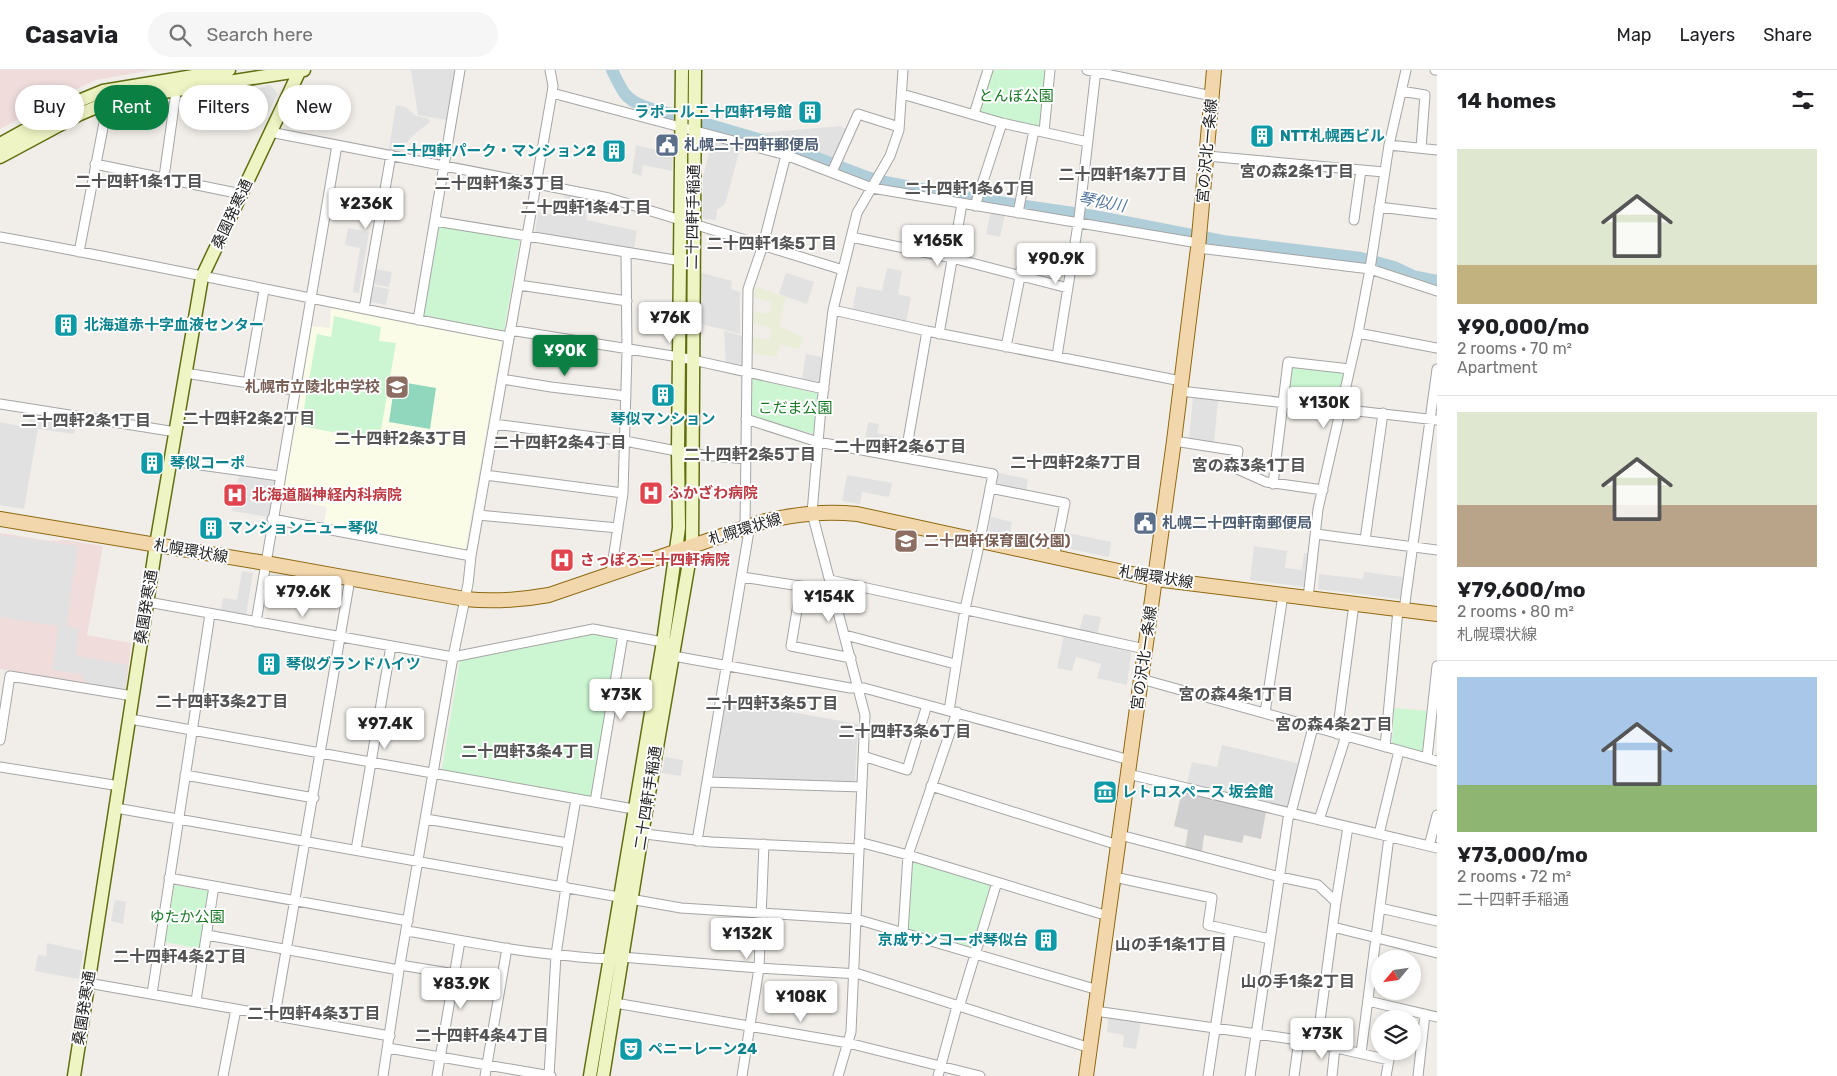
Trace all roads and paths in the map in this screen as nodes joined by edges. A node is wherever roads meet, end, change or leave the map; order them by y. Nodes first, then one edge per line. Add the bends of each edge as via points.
1 (230, 70) edge
2 (301, 70) edge
3 (460, 70) edge
4 (550, 70) edge
5 (682, 70) edge
6 (695, 70) edge
7 (903, 70) edge
8 (988, 70) edge
9 (1050, 70) edge
10 (1214, 70) edge
11 (1406, 70) edge
12 (1093, 71) edge
13 (177, 78) junction
14 (177, 91) junction
15 (1402, 91) junction
16 (169, 92) edge
17 (552, 93) junction
18 (902, 94) junction
19 (1212, 96) junction
20 (94, 108) edge
21 (974, 114) junction
22 (1002, 123) junction
23 (899, 127) junction
24 (689, 128) junction
25 (102, 130) edge
26 (1034, 130) junction
27 (270, 132) junction
28 (1044, 132) junction
29 (1088, 142) junction
30 (0, 144) edge
31 (337, 145) junction
32 (1389, 145) junction
33 (1421, 148) junction
34 (1437, 150) edge
35 (391, 155) junction
36 (786, 155) junction
37 (1207, 156) junction
38 (0, 157) edge
39 (95, 164) junction
40 (445, 165) junction
41 (835, 167) junction
42 (1361, 170) junction
43 (1384, 172) junction
44 (164, 178) junction
45 (535, 183) junction
46 (873, 186) junction
47 (242, 194) junction
48 (977, 201) junction
49 (962, 204) junction
50 (1379, 207) junction
51 (1019, 208) junction
52 (1437, 214) edge
53 (1079, 217) junction
54 (680, 220) junction
55 (1354, 220) dead end
56 (435, 221) junction
57 (693, 225) junction
58 (526, 236) junction
59 (850, 237) junction
60 (0, 238) edge
61 (1198, 241) junction
62 (763, 245) junction
63 (80, 252) junction
64 (626, 252) junction
65 (1025, 252) dead end
66 (952, 258) junction
67 (681, 261) junction
68 (1371, 263) junction
69 (843, 270) junction
70 (1021, 276) junction
71 (202, 277) junction
72 (519, 285) junction
73 (1068, 288) junction
74 (264, 290) junction
75 (1437, 291) edge
76 (310, 299) junction
77 (627, 301) junction
78 (364, 309) junction
79 (833, 310) junction
80 (418, 320) junction
81 (928, 331) junction
82 (1358, 333) junction
83 (510, 334) junction
84 (939, 334) junction
85 (1006, 347) junction
86 (627, 348) junction
87 (1437, 348) edge
88 (1057, 356) junction
89 (679, 357) junction
90 (692, 360) junction
91 (1350, 369) junction
92 (1437, 369) edge
93 (747, 372) junction
94 (185, 374) junction
95 (502, 379) junction
96 (248, 383) junction
97 (1181, 386) junction
98 (824, 389) junction
99 (294, 390) junction
100 (626, 396) junction
101 (1283, 403) junction
102 (0, 404) edge
103 (1341, 408) junction
104 (1383, 413) junction
105 (746, 419) junction
106 (1434, 419) edge
107 (494, 424) junction
108 (176, 432) junction
109 (625, 441) junction
110 (1174, 441) junction
111 (818, 442) junction
112 (678, 450) junction
113 (692, 454) junction
114 (905, 458) junction
115 (746, 459) junction
116 (171, 461) junction
117 (485, 475) junction
118 (279, 476) junction
119 (1273, 484) junction
120 (990, 488) junction
121 (1323, 490) junction
122 (624, 493) junction
123 (812, 513) junction
124 (478, 516) junction
125 (272, 519) junction
126 (0, 520) edge
127 (747, 526) junction
128 (618, 528) junction
129 (1316, 534) junction
130 (980, 540) junction
131 (1365, 540) junction
132 (156, 545) junction
133 (692, 545) junction
134 (1414, 547) junction
135 (677, 550) junction
136 (1437, 550) edge
137 (471, 556) junction
138 (1054, 558) junction
139 (265, 563) junction
140 (611, 573) junction
141 (742, 577) junction
142 (350, 579) junction
143 (1155, 579) junction
144 (830, 580) junction
145 (800, 586) junction
146 (833, 591) junction
147 (1283, 595) junction
148 (1308, 598) junction
149 (465, 599) junction
150 (148, 602) junction
151 (1354, 604) junction
152 (965, 608) junction
153 (1401, 610) junction
154 (210, 614) junction
155 (1437, 614) edge
156 (256, 622) junction
157 (623, 635) junction
158 (845, 635) junction
159 (341, 637) junction
160 (391, 646) junction
161 (668, 649) junction
162 (1145, 649) junction
163 (453, 657) junction
164 (851, 658) junction
165 (955, 664) junction
166 (727, 666) junction
167 (1437, 666) edge
168 (1141, 679) junction
169 (858, 688) junction
170 (133, 696) junction
171 (928, 705) junction
172 (953, 712) junction
173 (1265, 713) junction
174 (130, 719) junction
175 (1313, 727) junction
176 (193, 730) junction
177 (1342, 735) junction
178 (0, 740) edge
179 (1385, 747) junction
180 (1399, 751) junction
181 (321, 753) junction
182 (863, 756) junction
183 (1427, 758) junction
184 (1130, 760) junction
185 (1437, 761) edge
186 (371, 762) junction
187 (0, 767) edge
188 (434, 773) junction
189 (1128, 774) junction
190 (185, 775) junction
191 (707, 782) junction
192 (120, 786) junction
193 (931, 786) junction
194 (862, 787) junction
195 (314, 798) junction
196 (576, 799) junction
197 (595, 802) junction
198 (116, 808) junction
199 (641, 811) junction
200 (1290, 813) junction
201 (1437, 815) edge
202 (178, 819) junction
203 (426, 819) junction
204 (1319, 820) junction
205 (1348, 827) junction
206 (637, 833) junction
207 (1379, 834) junction
208 (1389, 837) junction
209 (1119, 840) junction
210 (697, 841) junction
211 (306, 842) junction
212 (568, 843) junction
213 (764, 844) junction
214 (859, 845) junction
215 (1433, 847) edge
216 (356, 850) junction
217 (908, 855) junction
218 (419, 861) junction
219 (1114, 877) junction
220 (1280, 877) junction
221 (169, 878) junction
222 (997, 882) junction
223 (214, 886) junction
224 (563, 887) junction
225 (626, 897) junction
226 (296, 900) junction
227 (1336, 902) junction
228 (1380, 908) junction
229 (762, 913) junction
230 (1108, 916) junction
231 (856, 919) junction
232 (408, 921) junction
233 (1437, 921) edge
234 (1333, 927) junction
235 (1230, 930) junction
236 (407, 931) junction
237 (903, 933) junction
238 (207, 935) junction
239 (1376, 938) junction
240 (1270, 940) junction
241 (460, 941) junction
242 (507, 948) junction
243 (287, 950) junction
244 (1437, 953) edge
245 (976, 954) junction
246 (556, 955) junction
247 (615, 958) junction
248 (400, 968) junction
249 (759, 968) junction
250 (455, 974) junction
251 (853, 974) junction
252 (88, 983) junction
253 (1098, 990) junction
254 (152, 994) junction
255 (196, 1001) junction
256 (1368, 1001) junction
257 (615, 1003) junction
258 (959, 1006) junction
259 (236, 1008) junction
260 (1096, 1011) junction
261 (1426, 1014) junction
262 (276, 1015) junction
263 (1437, 1017) edge
264 (751, 1026) junction
265 (1216, 1028) junction
266 (1258, 1033) junction
267 (390, 1036) junction
268 (1299, 1040) junction
269 (848, 1043) junction
270 (1318, 1043) junction
271 (1335, 1047) junction
272 (388, 1048) junction
273 (1090, 1048) junction
274 (1361, 1053) junction
275 (440, 1058) junction
276 (487, 1066) junction
277 (941, 1066) junction
278 (529, 1074) edge
279 (74, 1076) edge
280 (223, 1076) edge
281 (383, 1076) edge
282 (438, 1076) edge
283 (485, 1076) edge
284 (550, 1076) edge
285 (590, 1076) edge
286 (603, 1076) edge
287 (742, 1076) edge
288 (838, 1076) edge
289 (938, 1076) edge
290 (980, 1076) edge
291 (1086, 1076) edge
292 (1208, 1076) edge
293 (1250, 1076) edge
294 (1294, 1076) edge
295 (1332, 1076) edge
296 (1386, 1076) edge
297 (1418, 1076) edge

1 - 13 street
2 - 14 street
2 - 27 street, 桑園発寒通
3 - 40 street
4 - 17 street
5 - 24 street, 二十四軒手稲通
6 - 24 street, 二十四軒手稲通
7 - 18 street
8 - 21 street
9 - 28 street
10 - 19 main road, 宮の沢北一条線
11 - 15 street
12 - 19 street
12 - 29 street
13 - 14 street
13 - 30 street via 103,91 74,103
14 - 16 street
14 - 44 street
15 - 32 street
15 - 33 street via 1425,95
17 - 24 street
17 - 45 street
18 - 21 street
18 - 23 street
19 - 37 main road, 宮の沢北一条線
20 - 38 street
21 - 22 street
22 - 26 street
22 - 48 street
23 - 41 street via 858,114
23 - 46 street via 890,156
24 - 36 street
24 - 54 street, 二十四軒手稲通
24 - 57 street, 二十四軒手稲通
25 - 39 street
26 - 28 street
26 - 51 street
27 - 31 street
27 - 47 street, 桑園発寒通
28 - 29 street
29 - 53 street
31 - 35 street
31 - 76 street
32 - 33 street
32 - 43 street
33 - 34 street
35 - 40 street
35 - 78 street
36 - 41 street
36 - 62 street
37 - 42 street
37 - 61 main road, 宮の沢北一条線
39 - 44 street
39 - 63 street
40 - 45 street
40 - 56 street
41 - 46 street
42 - 43 street
42 - 55 street
43 - 50 street
44 - 47 street
45 - 54 street via 609,198
45 - 58 street
46 - 49 street
46 - 59 street via 857,212
47 - 71 street, 桑園発寒通
48 - 49 street
48 - 51 street
49 - 66 street
50 - 52 street
50 - 68 street
51 - 53 street
53 - 61 street
53 - 73 street
54 - 57 street
54 - 67 street, 二十四軒手稲通
56 - 58 street
56 - 80 street
57 - 62 street
57 - 90 street, 二十四軒手稲通
58 - 64 street
58 - 72 street
59 - 66 street
59 - 69 street
60 - 63 street
61 - 68 street
61 - 97 main road, 宮の沢北一条線
62 - 69 street
62 - 93 street via 748,289
63 - 71 street
64 - 67 street
64 - 77 street
65 - 70 street
66 - 70 street
66 - 84 street
67 - 89 street, 二十四軒手稲通
68 - 75 street
68 - 82 street
69 - 79 street
70 - 73 street
70 - 85 street
71 - 74 street
71 - 94 street, 桑園発寒通
72 - 77 street
72 - 83 street
73 - 88 street
74 - 76 street
74 - 96 street
76 - 78 street
76 - 99 street
77 - 86 street
78 - 80 street
79 - 81 street
79 - 98 street
80 - 83 street
81 - 84 street
81 - 114 street
82 - 87 street
82 - 91 street
83 - 86 street
83 - 95 street
84 - 85 street
85 - 88 street
86 - 89 street
86 - 100 street
88 - 97 street
89 - 90 street
89 - 112 street, 二十四軒手稲通
90 - 93 street
90 - 113 street, 二十四軒手稲通
91 - 101 street via 1288,362
91 - 103 street
92 - 106 street
93 - 98 street
93 - 105 street
94 - 96 street
94 - 108 street, 桑園発寒通
95 - 100 street
95 - 107 street
96 - 99 street
97 - 101 street
97 - 110 main road, 宮の沢北一条線
98 - 111 street
99 - 118 street
100 - 109 street
101 - 103 street
101 - 119 street
102 - 108 street
103 - 104 street
103 - 121 street
104 - 106 street
104 - 131 street
105 - 111 street
105 - 115 street
106 - 134 street
107 - 109 street
107 - 117 street
108 - 116 street, 桑園発寒通
109 - 112 street
109 - 122 street
110 - 119 street via 1238,451 1235,468
110 - 143 main road, 宮の沢北一条線
111 - 114 street
111 - 123 street
112 - 113 street
112 - 135 street, 二十四軒手稲通 via 680,528
113 - 115 street
113 - 133 street, 二十四軒手稲通
114 - 120 street via 993,474
115 - 127 street
116 - 118 street
116 - 132 street, 桑園発寒通
117 - 122 street
117 - 124 street
118 - 125 street
119 - 121 street
120 - 130 street
120 - 138 street via 1065,503
121 - 129 street
122 - 128 street
123 - 127 main road, 札幌環状線
123 - 130 main road, 札幌環状線 via 857,514
123 - 144 street
124 - 128 street
124 - 137 street
125 - 137 street
125 - 139 street
126 - 132 main road, 札幌環状線
127 - 133 main road, 札幌環状線
127 - 141 street
128 - 140 street
129 - 131 street
129 - 148 street
130 - 138 main road, 札幌環状線
130 - 152 street
131 - 134 street
132 - 139 main road, 札幌環状線
132 - 150 street, 桑園発寒通
133 - 135 main road, 札幌環状線
133 - 161 street, 二十四軒手稲通
134 - 136 street
134 - 153 street
135 - 140 main road, 札幌環状線
135 - 161 street, 二十四軒手稲通
137 - 149 street
138 - 143 main road, 札幌環状線
139 - 142 main road, 札幌環状線
139 - 156 street
140 - 149 main road, 札幌環状線 via 528,599
141 - 145 street
141 - 166 street
142 - 149 main road, 札幌環状線
142 - 159 street
143 - 147 main road, 札幌環状線
143 - 162 main road, 宮の沢北一条線
144 - 146 street
144 - 152 street
145 - 146 street
145 - 164 street via 791,646
146 - 158 street
147 - 148 main road, 札幌環状線
147 - 173 street
148 - 151 main road, 札幌環状線
149 - 163 street
150 - 154 street
150 - 170 street, 桑園発寒通
151 - 153 main road, 札幌環状線
151 - 177 street
152 - 162 street
152 - 165 street
153 - 155 main road, 札幌環状線
153 - 179 street
154 - 156 street
154 - 176 street
156 - 159 street
157 - 161 street
157 - 163 street via 593,629
157 - 197 street
158 - 164 street
158 - 165 street
159 - 160 street
159 - 181 street
160 - 163 street
160 - 186 street
161 - 166 street
161 - 199 street, 二十四軒手稲通
162 - 168 main road, 宮の沢北一条線
163 - 188 street
164 - 169 street
165 - 172 street
166 - 169 street
166 - 191 street
167 - 183 street
168 - 173 street
168 - 184 main road, 宮の沢北一条線
169 - 171 street
169 - 182 street via 865,714
170 - 174 street, 桑園発寒通
170 - 178 street via 10,676
171 - 172 street
171 - 182 street via 907,770
172 - 184 street
172 - 193 street
173 - 175 street
174 - 176 street
174 - 192 street, 桑園発寒通
175 - 177 street
175 - 200 street
176 - 181 street
176 - 190 street
177 - 179 street
177 - 204 street
179 - 180 street
180 - 183 street
180 - 207 street
181 - 186 street
181 - 195 street
182 - 194 street
183 - 185 street
184 - 189 main road, 宮の沢北一条線
186 - 188 street
186 - 216 street
187 - 192 street
188 - 196 street
188 - 203 street
189 - 200 street
189 - 209 main road, 宮の沢北一条線
190 - 195 street
190 - 202 street
191 - 194 street
191 - 210 street
192 - 198 street, 桑園発寒通
193 - 209 street
193 - 217 street
194 - 214 street
195 - 211 street
196 - 197 street
196 - 212 street
197 - 199 street
198 - 202 street
198 - 252 street, 桑園発寒通
199 - 206 street, 二十四軒手稲通
200 - 204 street
200 - 220 street
201 - 215 street
202 - 211 street
202 - 221 street
203 - 212 street
203 - 218 street
204 - 205 street
205 - 207 street
205 - 227 street
206 - 210 street
206 - 225 street, 二十四軒手稲通
207 - 208 street
208 - 215 street
208 - 228 street
209 - 219 main road, 宮の沢北一条線
209 - 220 street
210 - 213 street
211 - 216 street
211 - 226 street
212 - 224 street
213 - 214 street
213 - 229 street
214 - 217 street
214 - 231 street
216 - 218 street
217 - 222 street
217 - 237 street
218 - 224 street
218 - 232 street
219 - 230 main road, 宮の沢北一条線
219 - 235 street via 1212,898 1208,924
220 - 227 street via 1318,885
220 - 240 street
221 - 223 street
221 - 254 street
222 - 230 street
222 - 245 street
223 - 226 street
223 - 238 street
224 - 225 street
224 - 246 street
225 - 229 street via 681,908
225 - 247 street, 二十四軒手稲通
226 - 232 street
226 - 243 street
227 - 234 street
228 - 233 street
228 - 239 street
229 - 231 street
229 - 249 street
230 - 253 main road, 宮の沢北一条線
231 - 237 street
231 - 251 street
232 - 236 street
234 - 239 street
234 - 270 street
235 - 240 street
235 - 265 street
236 - 241 street
236 - 248 street
237 - 245 street
238 - 243 street
238 - 255 street
239 - 244 street
239 - 256 street
240 - 266 street
241 - 242 street
241 - 250 street
242 - 246 street
242 - 276 street
243 - 248 street
243 - 262 street
245 - 253 street
245 - 258 street
246 - 247 street
246 - 284 street
247 - 249 street
247 - 257 street, 二十四軒手稲通
247 - 285 street, 二十四軒手稲通
248 - 250 street
248 - 267 street
249 - 251 street
249 - 264 street
250 - 275 street
251 - 258 street
251 - 269 street
252 - 254 street
252 - 279 street, 桑園発寒通
253 - 260 main road, 宮の沢北一条線
254 - 255 street
255 - 259 street
256 - 261 street
256 - 274 street
257 - 264 street
257 - 286 street, 二十四軒手稲通
258 - 273 street
258 - 277 street
259 - 262 street
259 - 280 street
260 - 265 street
260 - 273 main road, 宮の沢北一条線
261 - 263 street
261 - 297 street
262 - 267 street
264 - 269 street
264 - 287 street
265 - 266 street
265 - 292 street
266 - 268 street
266 - 293 street
267 - 272 street
268 - 270 street
268 - 294 street
269 - 277 street
269 - 288 street
270 - 271 street
271 - 274 street
271 - 295 street
272 - 275 street
272 - 281 street
273 - 291 main road, 宮の沢北一条線
274 - 296 street via 1389,1060
275 - 276 street
275 - 282 street
276 - 278 street
276 - 283 street
277 - 289 street
277 - 290 street
278 - 284 street

